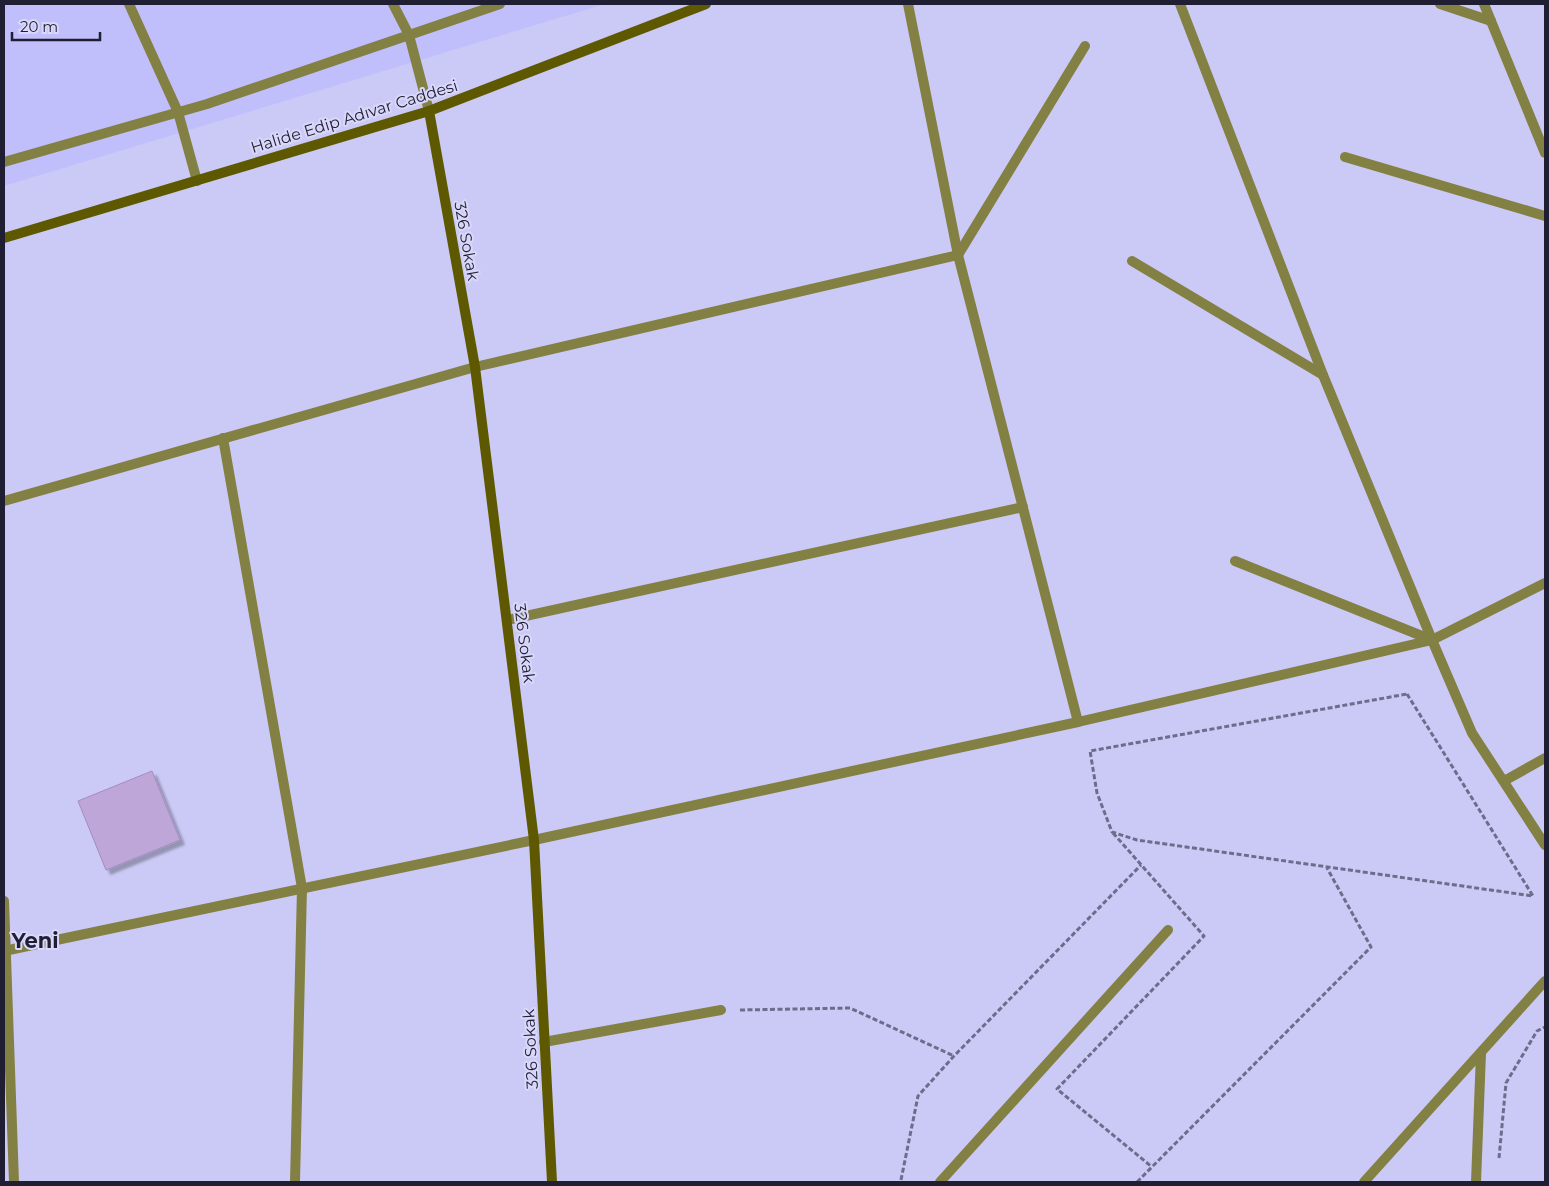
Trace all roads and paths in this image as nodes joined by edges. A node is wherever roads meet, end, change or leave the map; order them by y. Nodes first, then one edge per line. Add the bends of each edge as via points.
1 (129, 4) edge
2 (393, 4) edge
3 (500, 4) edge
4 (706, 4) edge
5 (908, 4) edge
6 (1180, 4) edge
7 (1440, 4) edge
8 (1484, 4) edge
9 (1491, 20) junction
10 (409, 35) junction
11 (1085, 46) dead end
12 (178, 112) junction
13 (429, 112) junction
14 (1542, 137) edge
15 (1545, 153) edge
16 (1345, 158) dead end
17 (4, 162) edge
18 (197, 181) junction
19 (1545, 216) edge
20 (4, 238) edge
21 (958, 255) junction
22 (1132, 261) dead end
23 (475, 367) junction
24 (1323, 375) junction
25 (223, 438) junction
26 (4, 501) edge
27 (1023, 508) junction
28 (1235, 561) dead end
29 (1545, 583) edge
30 (507, 620) junction
31 (1432, 640) junction
32 (1078, 722) junction
33 (1545, 758) edge
34 (1504, 781) junction
35 (1112, 832) junction
36 (534, 840) junction
37 (1545, 845) edge
38 (1141, 865) junction
39 (1327, 867) junction
40 (302, 888) junction
41 (4, 901) edge
42 (1168, 930) dead end
43 (4, 950) edge
44 (1545, 982) edge
45 (721, 1010) joint
46 (1545, 1027) edge
47 (544, 1042) junction
48 (1481, 1053) junction
49 (954, 1056) junction
50 (1499, 1162) dead end
51 (1152, 1167) junction
52 (901, 1180) dead end
53 (14, 1182) edge
54 (294, 1182) edge
55 (552, 1182) edge
56 (940, 1182) edge
57 (1137, 1182) edge
58 (1364, 1182) edge
59 (1476, 1182) edge

1 - 12 street
2 - 10 street
3 - 10 street
4 - 13 street, Halide Edip Adıvar Caddesi
5 - 21 street
6 - 24 street
7 - 9 street
8 - 9 street
9 - 14 street
10 - 12 street
10 - 13 street
11 - 21 street
12 - 17 street
12 - 18 street
13 - 18 street, Halide Edip Adıvar Caddesi
13 - 23 street, 326 Sokak
14 - 15 street
16 - 19 street
18 - 20 street, Halide Edip Adıvar Caddesi
21 - 23 street
21 - 27 street
22 - 24 street
23 - 25 street
23 - 30 street, 326 Sokak
24 - 31 street
25 - 26 street
25 - 40 street
27 - 30 street
27 - 32 street
28 - 31 street
29 - 31 street
30 - 36 street, 326 Sokak
31 - 32 street
31 - 34 street via 1472,732
32 - 36 street
33 - 34 street
34 - 37 street
35 - 38 path
35 - 39 path via 1137,840
35 - 39 path via 1098,793 1090,751 1407,694 1533,896
36 - 40 street
36 - 47 street, 326 Sokak
38 - 49 path
38 - 51 path via 1204,936 1057,1089
39 - 51 path via 1371,947
40 - 43 street
40 - 54 street
41 - 43 street
42 - 56 street
43 - 53 street
44 - 48 street
45 - 47 street
45 - 49 path via 850,1008
46 - 50 path via 1537,1031 1506,1083
47 - 55 street, 326 Sokak
48 - 58 street
48 - 59 street
49 - 52 path via 918,1096
51 - 57 path

